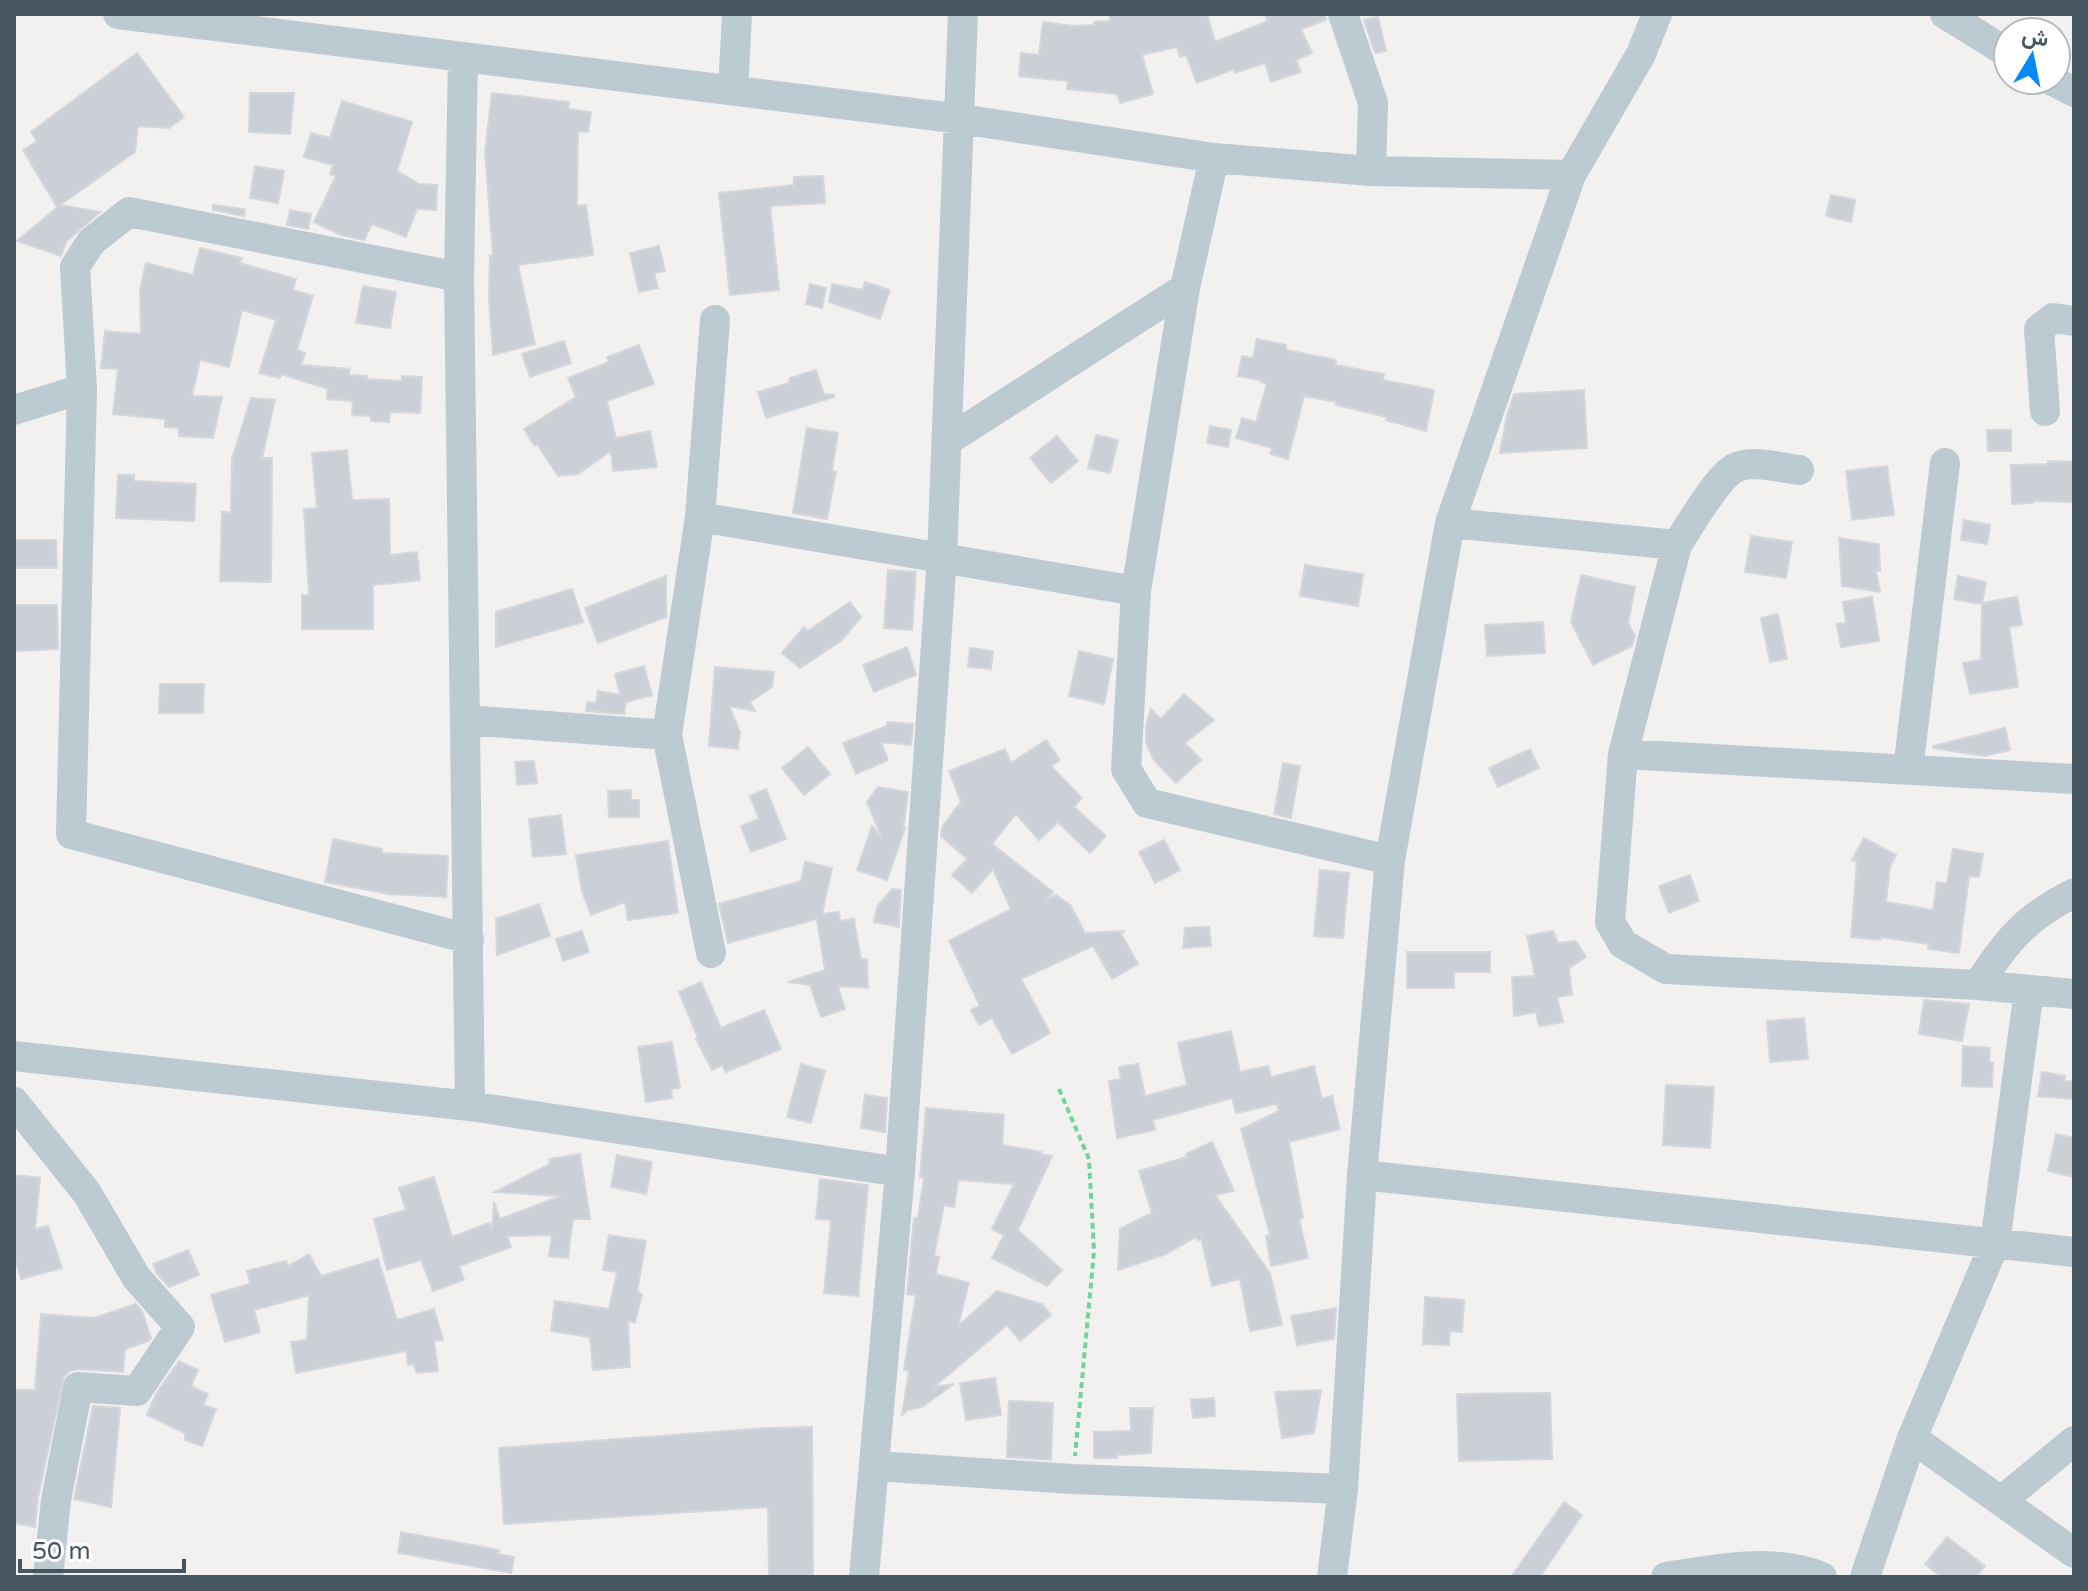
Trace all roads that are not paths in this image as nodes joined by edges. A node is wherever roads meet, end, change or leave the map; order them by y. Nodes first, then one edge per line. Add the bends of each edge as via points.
1 (118, 14) edge
2 (272, 14) edge
3 (737, 14) edge
4 (963, 14) edge
5 (1343, 14) edge
6 (1657, 14) edge
7 (1945, 14) edge
8 (244, 30) junction
9 (1992, 43) edge
10 (463, 57) junction
11 (733, 90) junction
12 (961, 119) junction
13 (1214, 158) junction
14 (1371, 171) junction
15 (1571, 175) junction
16 (459, 277) junction
17 (1185, 288) junction
18 (715, 320) dead end
19 (2074, 321) edge
20 (82, 389) junction
21 (14, 410) edge
22 (2045, 411) dead end
23 (947, 441) junction
24 (1945, 463) dead end
25 (1799, 470) dead end
26 (700, 517) junction
27 (1450, 523) junction
28 (1677, 545) junction
29 (942, 557) junction
30 (1136, 591) junction
31 (466, 720) junction
32 (667, 735) junction
33 (1623, 754) junction
34 (1908, 770) junction
35 (2074, 779) edge
36 (1390, 860) junction
37 (2074, 893) edge
38 (469, 939) junction
39 (711, 953) dead end
40 (1978, 985) junction
41 (2029, 990) junction
42 (2074, 994) edge
43 (14, 1056) edge
44 (14, 1102) edge
45 (470, 1106) junction
46 (900, 1172) junction
47 (1362, 1175) junction
48 (1995, 1243) junction
49 (2074, 1252) edge
50 (1912, 1438) junction
51 (2074, 1441) edge
52 (876, 1466) junction
53 (1343, 1489) junction
54 (2002, 1500) junction
55 (2074, 1553) edge
56 (48, 1577) edge
57 (864, 1577) edge
58 (1332, 1577) edge
59 (1666, 1577) edge
60 (1822, 1577) edge
61 (1865, 1577) edge

1 - 8 street
2 - 8 street
3 - 11 street
4 - 12 street
5 - 14 street via 1373,103
6 - 15 street via 1641,54
7 - 9 street
8 - 10 street
10 - 11 street
10 - 16 street
11 - 12 street
12 - 13 street
12 - 23 street
13 - 14 street
13 - 17 street
14 - 15 street
15 - 27 street
16 - 20 street via 129,212 91,242 75,267
16 - 31 street
17 - 23 street
17 - 30 street
18 - 26 street
19 - 22 street via 2053,318 2039,329
20 - 21 street
20 - 38 street via 71,834
23 - 29 street
24 - 34 street
25 - 28 street via 1735,468
26 - 29 street
26 - 32 street
27 - 28 street
27 - 36 street
28 - 33 street
29 - 30 street
29 - 46 street
30 - 36 street via 1126,769 1147,803
31 - 32 street
31 - 38 street
32 - 39 street
33 - 34 street
33 - 40 street via 1610,922 1623,944 1666,969
34 - 35 street
36 - 47 street
37 - 40 street via 2046,907 2005,944
38 - 45 street
40 - 41 street
41 - 42 street
41 - 48 street
43 - 45 street
44 - 56 street via 87,1193 136,1277 180,1327 137,1391 78,1387 56,1500
45 - 46 street
46 - 52 street
47 - 48 street
47 - 53 street
48 - 49 street
48 - 50 street
50 - 54 street
50 - 61 street
51 - 54 street
52 - 53 street
52 - 57 street
53 - 58 street
54 - 55 street
59 - 60 street via 1725,1568 1801,1568

